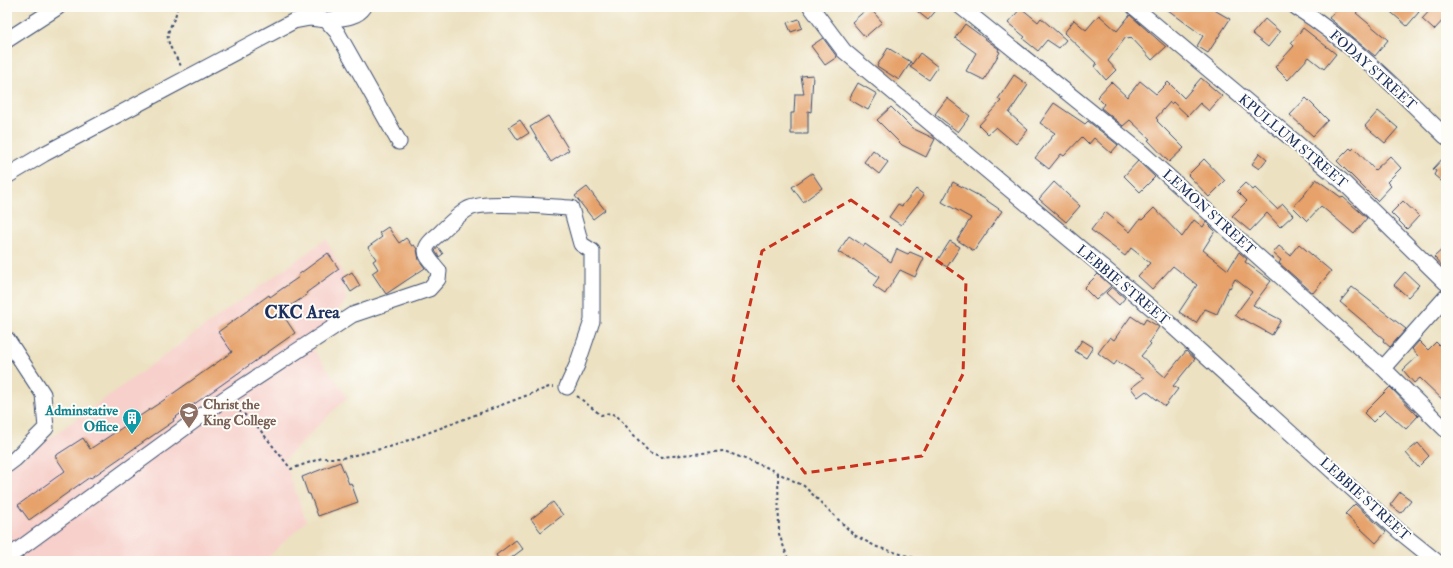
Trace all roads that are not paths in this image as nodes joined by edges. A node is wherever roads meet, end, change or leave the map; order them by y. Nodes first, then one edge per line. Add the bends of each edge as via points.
1 (58, 7) edge
2 (364, 7) edge
3 (812, 7) edge
4 (961, 7) edge
5 (1134, 7) edge
6 (1296, 7) edge
7 (326, 20) junction
8 (7, 40) edge
9 (1446, 137) edge
10 (399, 142) dead end
11 (7, 176) edge
12 (1446, 283) edge
13 (1446, 297) edge
14 (7, 339) edge
15 (1383, 368) junction
16 (567, 387) road end
17 (1446, 430) edge
18 (7, 465) edge
19 (7, 558) edge
20 (1436, 561) edge

1 - 8 street
2 - 7 street via 351,17
3 - 20 street, LEBBIE STREET via 844,51 1159,314 1400,532
4 - 15 street, LEMON STREET via 1141,152
5 - 12 street, KPULLUM STREET via 1342,181
6 - 9 street, FODAY STREET via 1318,21 1382,74
7 - 10 street via 337,32
7 - 11 street via 310,18 294,21
13 - 15 street
14 - 18 street via 43,394 46,428
15 - 17 street, LEMON STREET
16 - 19 street via 592,321 592,251 581,244 571,208 500,205 468,209 430,241 425,249 426,255 438,271 438,279 429,289 352,315 224,399

